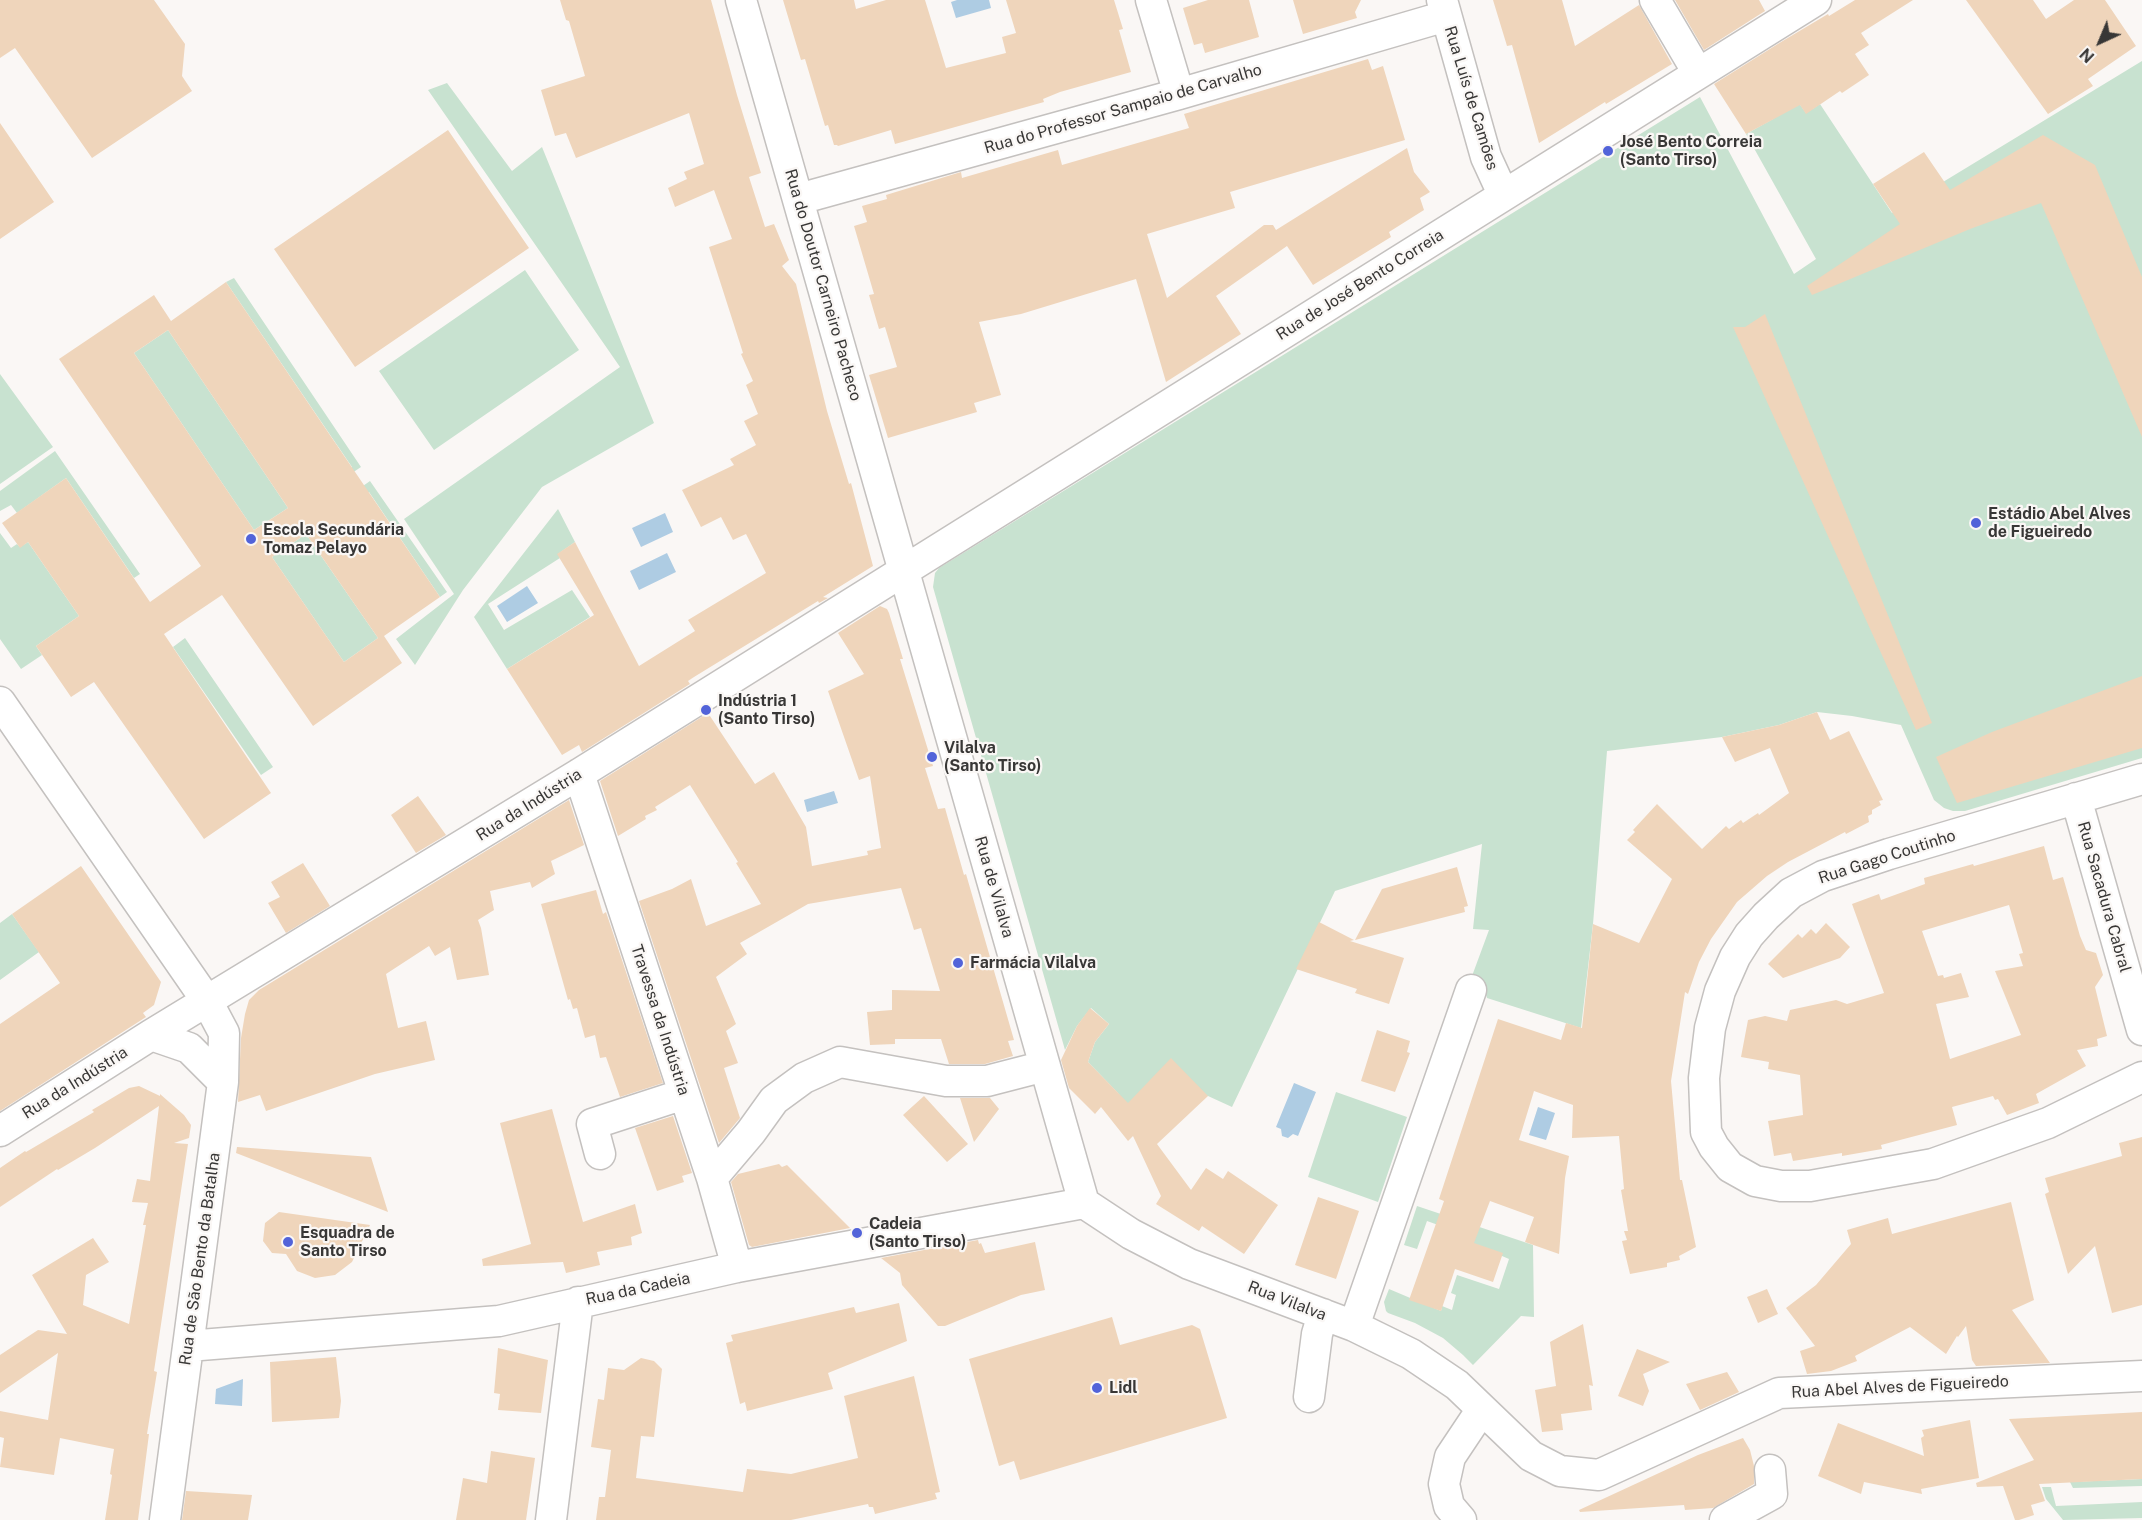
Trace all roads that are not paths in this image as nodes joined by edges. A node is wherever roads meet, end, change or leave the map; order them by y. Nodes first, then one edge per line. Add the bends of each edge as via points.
1 (741, 0) edge
2 (1150, 0) edge
3 (1655, 0) edge
4 (1816, 0) edge
5 (1444, 8) edge
6 (1698, 73) junction
7 (1179, 94) junction
8 (1503, 194) junction
9 (799, 199) junction
10 (904, 570) junction
11 (0, 702) edge
12 (579, 774) junction
13 (2142, 779) edge
14 (2076, 798) junction
15 (1472, 990) dead end
16 (207, 1001) junction
17 (2142, 1030) edge
18 (151, 1035) junction
19 (1045, 1066) junction
20 (2142, 1077) edge
21 (223, 1082) junction
22 (684, 1094) junction
23 (0, 1131) edge
24 (600, 1154) dead end
25 (712, 1178) junction
26 (1084, 1203) junction
27 (737, 1267) junction
28 (578, 1302) junction
29 (1323, 1314) junction
30 (1354, 1326) junction
31 (188, 1346) junction
32 (2142, 1376) edge
33 (1309, 1397) dead end
34 (1482, 1409) junction
35 (1770, 1470) dead end
36 (165, 1520) edge
37 (551, 1520) edge
38 (1462, 1520) edge
39 (1725, 1520) edge

1 - 9 street, Rua do Doutor Carneiro Pacheco
2 - 7 street
3 - 6 street
4 - 6 street, Rua de José Bento Correia
5 - 7 street, Rua do Professor Sampaio de Carvalho
5 - 8 street, Rua Luís de Camões via 1486,157
6 - 8 street, Rua de José Bento Correia
7 - 9 street, Rua do Professor Sampaio de Carvalho
8 - 10 street, Rua de José Bento Correia
9 - 10 street, Rua do Doutor Carneiro Pacheco
10 - 12 street, Rua da Indústria
10 - 19 street, Rua de Vilalva
11 - 16 street, Rua de São Bento da Batalha
12 - 16 street, Rua da Indústria
12 - 22 street, Travessa da Indústria
13 - 14 street, Rua Gago Coutinho
14 - 17 street, Rua Sacadura Cabral
14 - 20 street, Rua Gago Coutinho via 1889,854 1823,876 1791,893 1749,935 1720,991 1710,1028 1704,1078 1706,1132 1730,1167 1755,1181 1810,1186 1933,1164 2048,1123
15 - 30 street
16 - 18 street, Rua da Indústria
16 - 21 street, Rua de São Bento da Batalha via 224,1033
18 - 21 street via 189,1048
18 - 23 street, Rua da Indústria
19 - 25 street via 987,1081 946,1082 840,1062 804,1078 774,1100
19 - 26 street, Rua de Vilalva
21 - 31 street, Rua de São Bento da Batalha
22 - 24 street via 592,1124
22 - 25 street, Travessa da Indústria
25 - 27 street, Travessa da Indústria
26 - 27 street, Rua da Cadeia
26 - 29 street, Rua Vilalva via 1131,1234 1190,1264
27 - 28 street, Rua da Cadeia
28 - 31 street, Rua da Cadeia via 499,1321
28 - 37 street
29 - 30 street, Rua Vilalva
29 - 33 street
30 - 34 street, Rua Vilalva via 1411,1354 1457,1385
31 - 36 street, Rua de São Bento da Batalha
32 - 34 street, Rua Abel Alves de Figueiredo via 1779,1393 1599,1475 1560,1471 1530,1456
34 - 38 street via 1450,1457 1443,1484 1449,1506
35 - 39 street via 1772,1494

